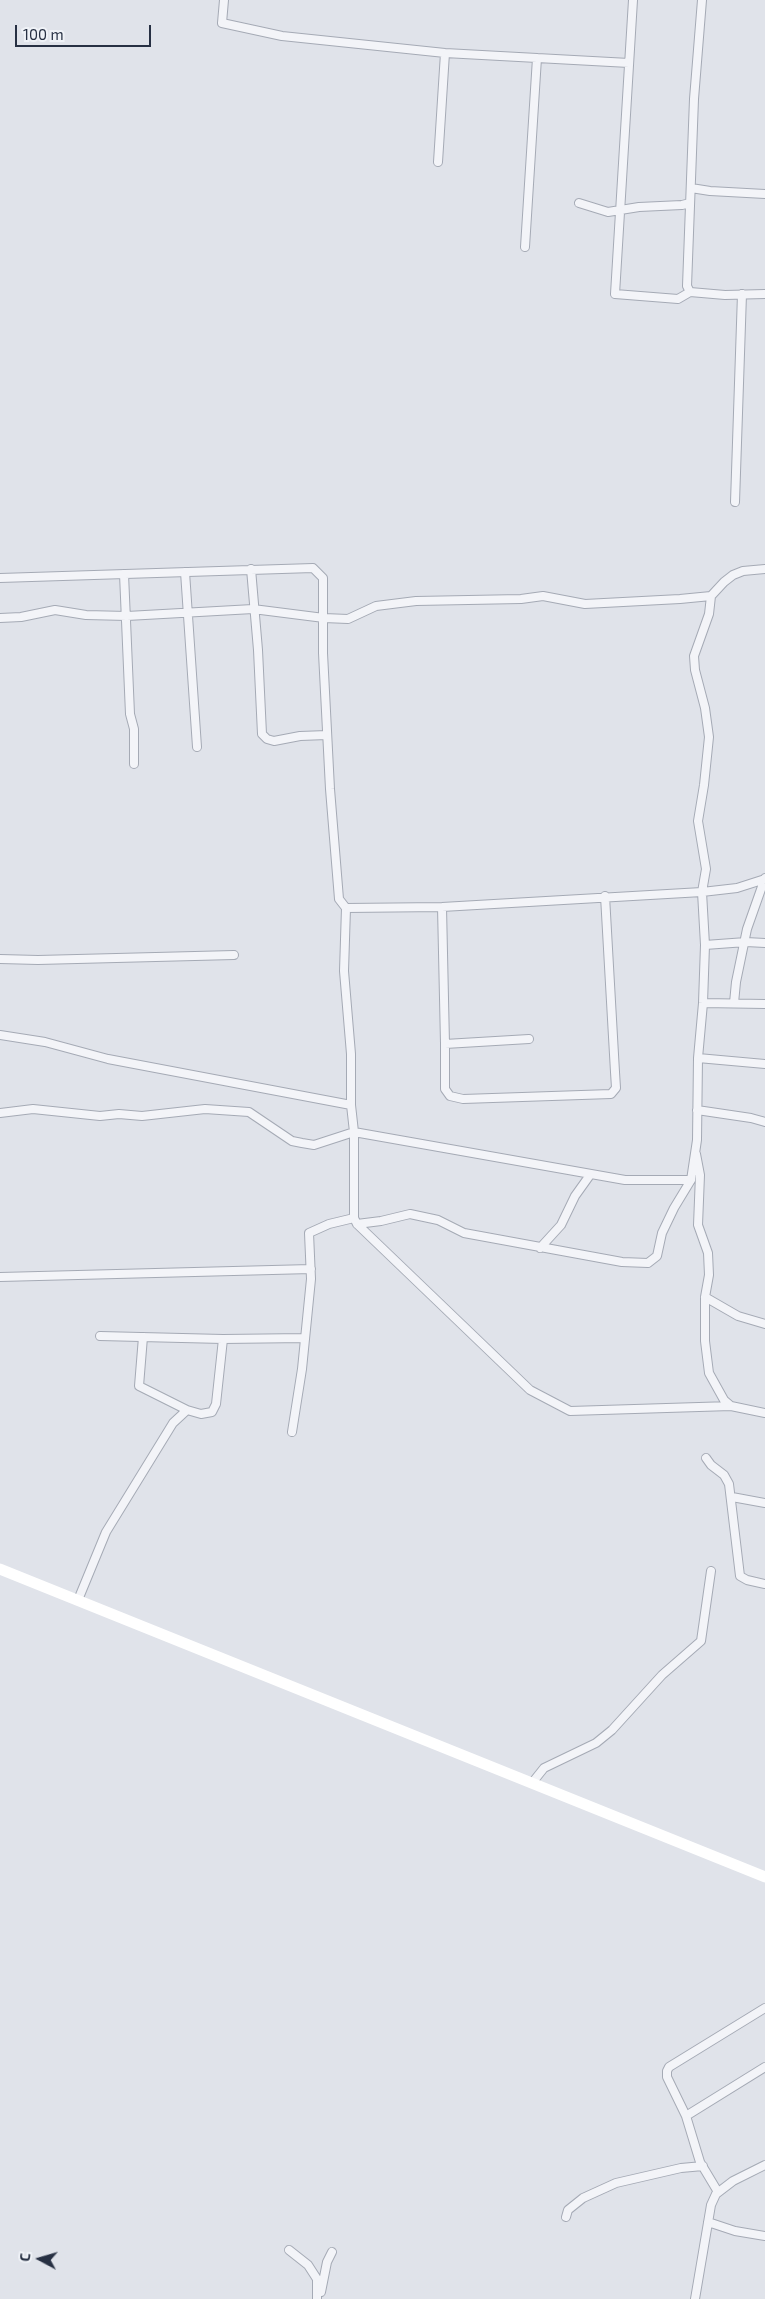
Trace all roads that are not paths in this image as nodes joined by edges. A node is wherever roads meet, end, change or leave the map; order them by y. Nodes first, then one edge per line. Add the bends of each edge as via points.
1 (224, 0) edge
2 (633, 0) edge
3 (702, 0) edge
4 (445, 53) junction
5 (537, 58) junction
6 (628, 64) junction
7 (438, 162) dead end
8 (691, 188) junction
9 (765, 194) edge
10 (579, 203) dead end
11 (690, 203) junction
12 (621, 210) junction
13 (524, 247) dead end
14 (690, 292) junction
15 (742, 294) junction
16 (765, 294) edge
17 (735, 502) dead end
18 (765, 569) edge
19 (251, 570) junction
20 (185, 572) junction
21 (124, 574) junction
22 (0, 578) edge
23 (711, 596) junction
24 (253, 609) junction
25 (188, 612) junction
26 (127, 616) junction
27 (0, 618) edge
28 (324, 618) junction
29 (327, 735) junction
30 (197, 747) dead end
31 (134, 764) dead end
32 (765, 878) edge
33 (702, 892) junction
34 (605, 896) junction
35 (442, 907) junction
36 (346, 908) junction
37 (746, 942) junction
38 (765, 943) edge
39 (705, 944) junction
40 (234, 955) dead end
41 (0, 959) edge
42 (734, 1003) junction
43 (703, 1004) junction
44 (764, 1004) edge
45 (765, 1013) edge
46 (0, 1035) edge
47 (529, 1039) dead end
48 (445, 1044) junction
49 (698, 1058) junction
50 (765, 1064) edge
51 (351, 1105) junction
52 (697, 1110) junction
53 (0, 1113) edge
54 (765, 1122) edge
55 (354, 1132) junction
56 (695, 1150) junction
57 (590, 1175) junction
58 (691, 1180) junction
59 (355, 1221) junction
60 (540, 1248) junction
61 (311, 1269) junction
62 (0, 1277) edge
63 (705, 1297) junction
64 (765, 1324) edge
65 (100, 1336) dead end
66 (143, 1337) junction
67 (305, 1338) junction
68 (224, 1339) junction
69 (731, 1406) junction
70 (187, 1410) junction
71 (765, 1413) edge
72 (292, 1432) dead end
73 (706, 1458) dead end
74 (732, 1498) junction
75 (765, 1503) edge
76 (0, 1569) edge
77 (711, 1571) dead end
78 (765, 1584) edge
79 (78, 1600) junction
80 (532, 1783) junction
81 (765, 1877) edge
82 (765, 2008) edge
83 (765, 2067) edge
84 (686, 2116) junction
85 (765, 2165) edge
86 (703, 2166) junction
87 (718, 2192) junction
88 (566, 2217) dead end
89 (708, 2222) junction
90 (765, 2236) edge
91 (288, 2250) dead end
92 (332, 2252) dead end
93 (318, 2299) edge
94 (695, 2299) edge

1 - 4 street via 222,23 282,36
2 - 6 street
3 - 8 street
4 - 5 street
4 - 7 street
5 - 6 street
5 - 13 street
6 - 12 street
8 - 9 street
8 - 11 street
10 - 12 street via 600,211
11 - 12 street
11 - 14 street via 686,286
12 - 14 street via 615,294 678,299
14 - 15 street
15 - 16 street
15 - 17 street
18 - 23 street via 743,571 724,582
19 - 20 street
19 - 24 street
19 - 28 street via 314,568 323,578
20 - 21 street
20 - 25 street
21 - 22 street
21 - 26 street
23 - 28 street via 584,604 554,596 416,601 376,606 348,618
23 - 33 street via 709,614 694,656 709,737 698,821 706,869
24 - 25 street
24 - 28 street
24 - 29 street via 262,734 274,741
25 - 26 street
25 - 30 street
26 - 27 street via 55,610
26 - 31 street
28 - 29 street
29 - 36 street via 339,899
32 - 33 street via 737,888
32 - 37 street via 752,913
33 - 34 street
33 - 39 street
34 - 35 street
34 - 48 street via 616,1088 610,1094 464,1099 450,1096 445,1088
35 - 36 street
35 - 48 street
36 - 51 street via 344,947
37 - 38 street
37 - 39 street
37 - 42 street
39 - 43 street
40 - 41 street
42 - 43 street
42 - 44 street
43 - 49 street
44 - 45 street
46 - 51 street
47 - 48 street
49 - 50 street
49 - 52 street
51 - 55 street
52 - 54 street
52 - 56 street
53 - 55 street via 33,1109 100,1116 142,1116 205,1109 248,1112 292,1141 314,1145
55 - 57 street
55 - 59 street
56 - 58 street
56 - 63 street via 700,1175 698,1225 708,1253
57 - 58 street via 625,1180
57 - 60 street via 575,1196 562,1225
58 - 60 street via 662,1232 657,1256 648,1263 622,1262
59 - 60 street via 381,1221 410,1214 438,1220 464,1233
59 - 61 street via 336,1222 309,1233
59 - 69 street via 530,1390 570,1411
61 - 62 street
61 - 67 street
63 - 64 street via 738,1316
63 - 69 street via 709,1372 724,1400
65 - 66 street
66 - 68 street
66 - 70 street via 139,1386
67 - 68 street
67 - 72 street
68 - 70 street via 216,1404 212,1412 202,1414
69 - 71 street
70 - 79 street via 173,1423 106,1532
73 - 74 street via 724,1475
74 - 75 street
74 - 78 street via 740,1576
76 - 79 main road
77 - 80 street via 701,1641 662,1675 612,1730 596,1743 544,1768
79 - 80 main road
80 - 81 main road
82 - 84 street via 667,2071
83 - 84 street
84 - 86 street
85 - 87 street
86 - 87 street
86 - 88 street via 616,2183 583,2198 568,2210
87 - 89 street via 711,2205
89 - 90 street
89 - 94 street
91 - 93 street via 308,2266 317,2279
92 - 93 street

